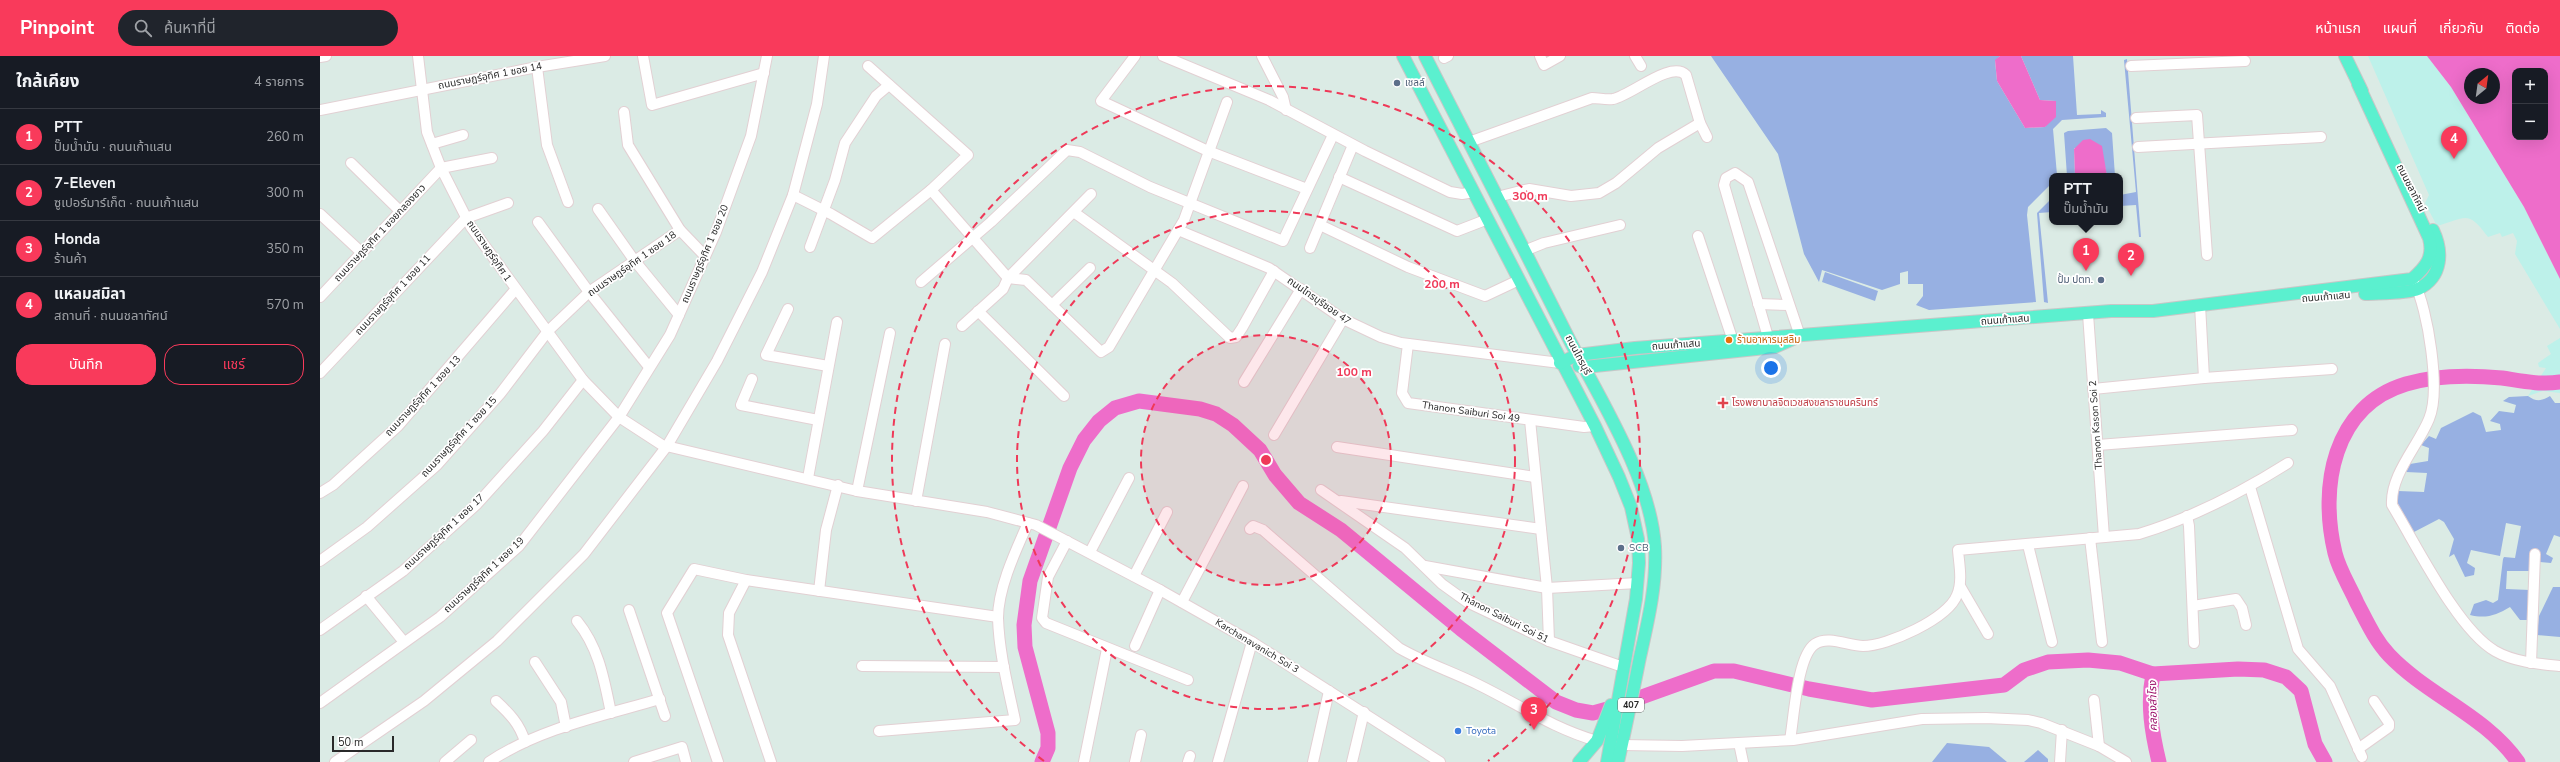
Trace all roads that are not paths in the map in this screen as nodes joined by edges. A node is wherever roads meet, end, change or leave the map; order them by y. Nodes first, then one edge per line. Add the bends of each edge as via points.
1 (326, 56) edge
2 (418, 56) edge
3 (605, 56) edge
4 (643, 56) edge
5 (767, 56) edge
6 (824, 56) edge
7 (1135, 56) edge
8 (1163, 56) edge
9 (1262, 56) edge
10 (1403, 56) edge
11 (1424, 56) edge
12 (1540, 56) edge
13 (1560, 56) edge
14 (1635, 56) edge
15 (2345, 56) edge
16 (320, 57) edge
17 (1178, 59) edge
18 (2245, 61) dead end
19 (868, 66) dead end
20 (1641, 66) dead end
21 (2131, 66) dead end
22 (537, 67) junction
23 (764, 73) junction
24 (889, 85) junction
25 (423, 89) junction
26 (1227, 102) dead end
27 (320, 110) edge
28 (1286, 110) junction
29 (624, 112) dead end
30 (2136, 118) dead end
31 (1700, 123) junction
32 (1333, 134) junction
33 (463, 135) dead end
34 (2321, 137) dead end
35 (1707, 138) dead end
36 (1469, 142) junction
37 (432, 144) junction
38 (2200, 144) junction
39 (1353, 145) junction
40 (2138, 147) dead end
41 (1208, 151) junction
42 (492, 158) dead end
43 (351, 163) dead end
44 (441, 168) junction
45 (1339, 177) junction
46 (1307, 189) junction
47 (931, 190) junction
48 (1474, 192) junction
49 (1091, 194) dead end
50 (793, 195) junction
51 (1497, 197) junction
52 (508, 202) dead end
53 (568, 202) dead end
54 (1191, 204) junction
55 (598, 209) dead end
56 (823, 209) junction
57 (400, 211) junction
58 (1074, 212) junction
59 (320, 214) edge
60 (466, 218) junction
61 (1488, 219) junction
62 (538, 222) dead end
63 (1320, 225) junction
64 (1620, 225) dead end
65 (680, 230) junction
66 (1178, 230) junction
67 (1698, 236) dead end
68 (973, 237) junction
69 (810, 247) dead end
70 (1310, 248) dead end
71 (1524, 251) junction
72 (362, 253) junction
73 (2207, 255) dead end
74 (705, 256) junction
75 (634, 260) junction
76 (1090, 268) dead end
77 (1156, 269) junction
78 (1274, 271) junction
79 (1008, 278) junction
80 (1520, 280) junction
81 (921, 282) dead end
82 (2415, 284) junction
83 (1301, 289) junction
84 (515, 290) junction
85 (589, 292) junction
86 (322, 293) edge
87 (1758, 304) junction
88 (1789, 304) junction
89 (2205, 304) junction
90 (1052, 305) junction
91 (788, 309) dead end
92 (978, 310) junction
93 (2088, 314) junction
94 (679, 315) junction
95 (1343, 320) junction
96 (837, 322) dead end
97 (962, 326) dead end
98 (548, 331) junction
99 (890, 333) dead end
100 (1800, 336) junction
101 (1768, 337) junction
102 (1733, 341) junction
103 (945, 344) dead end
104 (1408, 344) junction
105 (1577, 354) junction
106 (1560, 363) junction
107 (828, 366) junction
108 (649, 367) junction
109 (1586, 367) junction
110 (2332, 369) dead end
111 (320, 373) edge
112 (2204, 378) junction
113 (582, 380) junction
114 (752, 380) dead end
115 (1244, 382) dead end
116 (2093, 389) junction
117 (1064, 396) dead end
118 (619, 417) junction
119 (818, 420) junction
120 (1530, 420) junction
121 (1594, 426) junction
122 (2292, 430) dead end
123 (1274, 435) dead end
124 (2098, 445) junction
125 (667, 446) junction
126 (1337, 447) dead end
127 (2288, 463) dead end
128 (1535, 476) junction
129 (808, 478) junction
130 (1129, 478) dead end
131 (838, 485) junction
132 (1243, 486) dead end
133 (2250, 487) junction
134 (1321, 490) dead end
135 (857, 491) junction
136 (320, 493) edge
137 (916, 501) junction
138 (1339, 501) junction
139 (1167, 512) dead end
140 (2187, 516) junction
141 (1032, 524) junction
142 (1250, 529) dead end
143 (1540, 529) junction
144 (2104, 537) junction
145 (2090, 538) junction
146 (1066, 541) junction
147 (2028, 545) junction
148 (1090, 552) junction
149 (2535, 554) dead end
150 (320, 561) edge
151 (1425, 566) junction
152 (1134, 576) junction
153 (746, 580) junction
154 (1638, 583) junction
155 (1960, 586) junction
156 (1546, 588) junction
157 (1160, 590) junction
158 (819, 591) junction
159 (366, 596) junction
160 (1182, 602) junction
161 (2193, 606) junction
162 (629, 610) dead end
163 (998, 617) junction
164 (577, 621) dead end
165 (2246, 625) dead end
166 (320, 630) edge
167 (1988, 634) dead end
168 (1549, 641) junction
169 (404, 642) junction
170 (1252, 642) junction
171 (2052, 642) dead end
172 (2102, 642) dead end
173 (2194, 643) dead end
174 (1135, 646) dead end
175 (1107, 649) junction
176 (535, 662) dead end
177 (2531, 663) junction
178 (862, 666) dead end
179 (2560, 666) edge
180 (1004, 668) junction
181 (1622, 669) junction
182 (1188, 680) dead end
183 (1329, 691) junction
184 (660, 699) junction
185 (2094, 700) dead end
186 (496, 701) dead end
187 (2374, 701) dead end
188 (320, 702) edge
189 (1364, 712) junction
190 (611, 713) junction
191 (665, 716) dead end
192 (1609, 726) junction
193 (566, 727) junction
194 (2062, 730) junction
195 (880, 731) dead end
196 (1140, 735) dead end
197 (471, 740) dead end
198 (1623, 740) junction
199 (1790, 740) junction
200 (1597, 741) junction
201 (525, 742) junction
202 (1739, 743) junction
203 (2098, 746) junction
204 (335, 762) edge
205 (445, 762) edge
206 (489, 762) edge
207 (634, 762) edge
208 (686, 762) edge
209 (718, 762) edge
210 (770, 762) edge
211 (1084, 762) edge
212 (1135, 762) edge
213 (1218, 762) edge
214 (1313, 762) edge
215 (1352, 762) edge
216 (1440, 762) edge
217 (1579, 762) edge
218 (1615, 762) edge
219 (1743, 762) edge
220 (2060, 762) edge
221 (2126, 762) edge

1 - 16 street
2 - 25 street, ถนนราษฎร์อุทิศ 1
3 - 22 street, ถนนราษฎร์อุทิศ 1 ซอย 14
4 - 23 street via 652,106
5 - 23 street, ถนนราษฎร์อุทิศ 1 ซอย 20
6 - 50 street via 817,104
7 - 41 street via 1102,102
8 - 17 street
9 - 28 street via 1283,97
10 - 48 main road, ถนนไทรบุรี
11 - 36 main road, ถนนไทรบุรี
12 - 13 street via 1544,65
14 - 20 street
15 - 82 main road, ถนนชลาทัศน์ via 2440,245 2440,261 2434,274
17 - 28 street
18 - 21 street
19 - 24 street
22 - 25 street, ถนนราษฎร์อุทิศ 1 ซอย 14
22 - 53 street via 547,145
23 - 74 street, ถนนราษฎร์อุทิศ 1 ซอย 20 via 751,136
24 - 47 street via 968,155
24 - 56 street via 876,96 845,143 835,180
25 - 27 street, ถนนราษฎร์อุทิศ 1 ซอย 14
25 - 37 street, ถนนราษฎร์อุทิศ 1 via 427,132
26 - 41 street
28 - 32 street
29 - 65 street via 628,145
30 - 38 street via 2197,115
31 - 35 street
31 - 36 street via 1686,75 1682,71 1673,70 1653,78 1636,91 1613,99 1592,98
31 - 51 street via 1658,148 1616,183 1599,193 1571,196 1529,189
32 - 39 street
32 - 46 street
33 - 37 street
34 - 38 street
36 - 51 main road, ถนนไทรบุรี
37 - 44 street, ถนนราษฎร์อุทิศ 1
38 - 40 street
38 - 73 street
39 - 45 street
39 - 48 street via 1450,192
41 - 46 street
41 - 54 street
42 - 44 street
43 - 57 street
44 - 57 street, ถนนราษฎร์อุทิศ 1 ซอยกลองยาว
44 - 60 street, ถนนราษฎร์อุทิศ 1
45 - 61 street via 1457,231
45 - 63 street
46 - 54 street via 1283,241
47 - 56 street via 872,238
47 - 68 street
48 - 61 main road, ถนนไทรบุรี
49 - 58 street
50 - 56 street
50 - 125 street via 762,272 717,361
51 - 71 main road, ถนนไทรบุรี
52 - 60 street
54 - 66 street
54 - 68 street via 1080,152 1067,150
55 - 75 street
56 - 69 street
57 - 72 street, ถนนราษฎร์อุทิศ 1 ซอยกลองยาว
58 - 77 street
58 - 79 street
59 - 72 street
60 - 84 street, ถนนราษฎร์อุทิศ 1
60 - 111 street, ถนนราษฎร์อุทิศ 1 ซอย 11
61 - 80 main road, ถนนไทรบุรี
62 - 85 street
63 - 70 street
63 - 80 street via 1408,267 1485,296
64 - 71 street via 1544,243
65 - 74 street
65 - 75 street, ถนนราษฎร์อุทิศ 1 ซอย 18
66 - 77 street
66 - 78 street, ถนนไทรบุรีซอย 47
67 - 102 street
68 - 79 street
68 - 81 street
71 - 105 main road, ถนนไทรบุรี
72 - 86 street, ถนนราษฎร์อุทิศ 1 ซอยกลองยาว
74 - 94 street, ถนนราษฎร์อุทิศ 1 ซอย 20
75 - 85 street, ถนนราษฎร์อุทิศ 1 ซอย 18
75 - 94 street
76 - 90 street
77 - 78 street via 1233,339
77 - 90 street via 1106,351 1096,349
78 - 83 street, ถนนไทรบุรีซอย 47
79 - 90 street via 1026,280
79 - 92 street via 1003,289
80 - 106 main road, ถนนไทรบุรี
82 - 89 main road, ถนนเก้าแสน via 2234,306
82 - 177 street via 2432,354 2434,401 2430,419 2395,483 2392,505 2459,617 2495,651
83 - 95 street, ถนนไทรบุรีซอย 47
83 - 115 street
84 - 98 street, ถนนราษฎร์อุทิศ 1
84 - 136 street, ถนนราษฎร์อุทิศ 1 ซอย 13 via 398,426 333,485
85 - 98 street, ถนนราษฎร์อุทิศ 1 ซอย 18
85 - 108 street
87 - 88 street
87 - 88 street via 1724,185 1728,176 1735,174 1748,182
87 - 101 street
88 - 100 street
89 - 93 main road, ถนนเก้าแสน via 2153,311
89 - 112 street
91 - 107 street via 766,355
92 - 97 street
92 - 117 street
93 - 100 main road, ถนนเก้าแสน
93 - 116 street, Thanon Kason Soi 2
94 - 108 street, ถนนราษฎร์อุทิศ 1 ซอย 20 via 670,335
95 - 104 street, ถนนไทรบุรีซอย 47 via 1381,337
95 - 123 street
96 - 107 street
98 - 113 street, ถนนราษฎร์อุทิศ 1
98 - 150 street, ถนนราษฎร์อุทิศ 1 ซอย 15 via 500,394 437,464 367,527
99 - 135 street
100 - 101 main road, ถนนเก้าแสน
100 - 109 main road, ถนนเก้าแสน via 1775,347
101 - 102 main road, ถนนเก้าแสน
102 - 105 main road, ถนนเก้าแสน
103 - 137 street
104 - 106 street, ถนนไทรบุรีซอย 47
104 - 120 street, Thanon Saiburi Soi 49 via 1402,393 1408,403
105 - 106 main road
105 - 109 main road, ถนนไทรบุรี
106 - 109 main road, ถนนเก้าแสน
106 - 121 main road, ถนนไทรบุรี
107 - 119 street
108 - 118 street, ถนนราษฎร์อุทิศ 1 ซอย 20
109 - 198 main road, ถนนไทรบุรี / 407 via 1634,468 1652,523 1654,579 1638,675
110 - 112 street
112 - 116 street
113 - 118 street, ถนนราษฎร์อุทิศ 1
113 - 159 street, ถนนราษฎร์อุทิศ 1 ซอย 17 via 543,430 477,504 403,571
114 - 119 street via 740,404
116 - 124 street, Thanon Kason Soi 2
118 - 125 street, ถนนราษฎร์อุทิศ 1
118 - 169 street, ถนนราษฎร์อุทิศ 1 ซอย 19 via 519,546 440,617
119 - 129 street
120 - 121 street, Thanon Saiburi Soi 49
120 - 128 street
121 - 154 main road, ถนนไทรบุรี via 1631,507 1638,539
122 - 124 street
124 - 144 street, Thanon Kason Soi 2
125 - 129 street, ถนนราษฎร์อุทิศ 1
125 - 204 street via 584,554 498,641 424,702
126 - 128 street
127 - 133 street
128 - 143 street
129 - 131 street, ถนนราษฎร์อุทิศ 1
130 - 148 street
131 - 135 street, Karchanavanich Soi 3
131 - 158 street via 826,530
132 - 160 street
133 - 140 street
133 - 187 street via 2298,649 2330,686 2360,753 2389,727
134 - 138 street, Thanon Saiburi Soi 51
135 - 137 street, Karchanavanich Soi 3
137 - 141 street, Karchanavanich Soi 3 via 987,512
138 - 143 street
138 - 151 street, Thanon Saiburi Soi 51 via 1405,548
139 - 152 street
140 - 144 street via 2139,534
140 - 161 street
141 - 146 street, Karchanavanich Soi 3
141 - 163 street via 1008,568
142 - 200 street via 1254,526 1263,530 1399,648 1419,660 1494,692 1556,727
143 - 156 street
144 - 145 street
145 - 147 street
145 - 172 street
146 - 148 street, Karchanavanich Soi 3
146 - 175 street via 1048,577 1042,618 1046,623
147 - 155 street via 1958,550
147 - 171 street
148 - 152 street, Karchanavanich Soi 3
149 - 177 street
151 - 156 street
151 - 168 street, Thanon Saiburi Soi 51 via 1442,584 1467,602
152 - 157 street, Karchanavanich Soi 3
153 - 158 street
153 - 209 street via 694,569 667,613
153 - 210 street via 729,613 728,635
154 - 156 street
154 - 181 main road, ถนนไทรบุรี
155 - 167 street
155 - 199 street via 1954,602 1947,608 1932,620 1897,638 1864,646 1829,641 1815,644 1799,675
156 - 168 street
157 - 160 street, Karchanavanich Soi 3
157 - 174 street
158 - 163 street
159 - 166 street, ถนนราษฎร์อุทิศ 1 ซอย 17
159 - 169 street
160 - 170 street, Karchanavanich Soi 3
161 - 165 street via 2236,599 2242,608
161 - 173 street
162 - 184 street
163 - 180 street
164 - 190 street via 590,637 602,666
168 - 181 street, Thanon Saiburi Soi 51
169 - 188 street, ถนนราษฎร์อุทิศ 1 ซอย 19
170 - 183 street, Karchanavanich Soi 3
170 - 213 street
175 - 182 street
175 - 211 street
176 - 193 street via 561,702
177 - 179 street
178 - 180 street
180 - 195 street via 1015,720
181 - 192 main road, 407
183 - 189 street, Karchanavanich Soi 3
183 - 214 street
184 - 190 street
184 - 191 street
185 - 203 street
186 - 201 street via 513,716
189 - 215 street
189 - 216 street, Karchanavanich Soi 3
190 - 193 street
192 - 200 main road
192 - 218 main road, 407
193 - 201 street
194 - 199 street via 2028,720 1938,718
194 - 203 street
194 - 220 street
196 - 212 street
197 - 205 street
198 - 202 street via 1682,746
198 - 218 main road, 407
199 - 202 street
200 - 217 main road
201 - 206 street
202 - 219 street
203 - 221 street
207 - 208 street via 682,747

